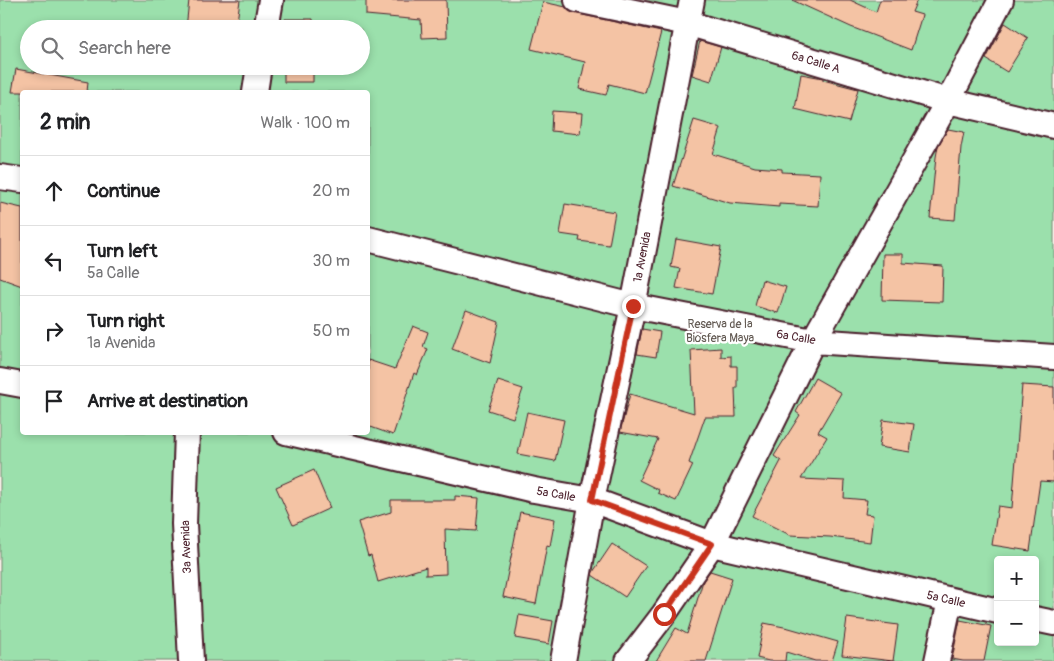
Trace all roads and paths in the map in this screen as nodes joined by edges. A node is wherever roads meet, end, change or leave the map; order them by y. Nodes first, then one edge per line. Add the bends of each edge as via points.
1 (271, 0) edge
2 (576, 0) edge
3 (692, 0) edge
4 (1001, 0) edge
5 (268, 20) edge
6 (687, 24) junction
7 (258, 75) edge
8 (255, 90) edge
9 (948, 101) junction
10 (1054, 126) edge
11 (0, 177) edge
12 (20, 180) edge
13 (370, 240) edge
14 (633, 306) junction
15 (813, 341) junction
16 (1054, 357) edge
17 (0, 381) edge
18 (20, 385) edge
19 (187, 435) edge
20 (299, 435) edge
21 (592, 500) junction
22 (712, 544) junction
23 (950, 600) junction
24 (994, 610) edge
25 (1039, 620) edge
26 (1054, 623) edge
27 (191, 661) edge
28 (563, 661) edge
29 (628, 661) edge
30 (937, 661) edge

1 - 5 street
2 - 6 street, 6a Calle A
3 - 6 street, 1a Avenida
4 - 9 street
6 - 9 street, 6a Calle A
6 - 14 street, 1a Avenida
7 - 8 street
9 - 10 street, 6a Calle A
9 - 15 street
11 - 12 street
13 - 14 street, 6a Calle
14 - 15 street, 6a Calle
14 - 21 street, 1a Avenida
15 - 16 street, 6a Calle
15 - 22 street
17 - 18 street
19 - 27 street, 3a Avenida via 184,524
20 - 21 street, 5a Calle via 534,490
21 - 22 street, 5a Calle
21 - 28 street, 1a Avenida
22 - 23 street, 5a Calle
22 - 29 street
23 - 24 street, 5a Calle
23 - 30 street
25 - 26 street

